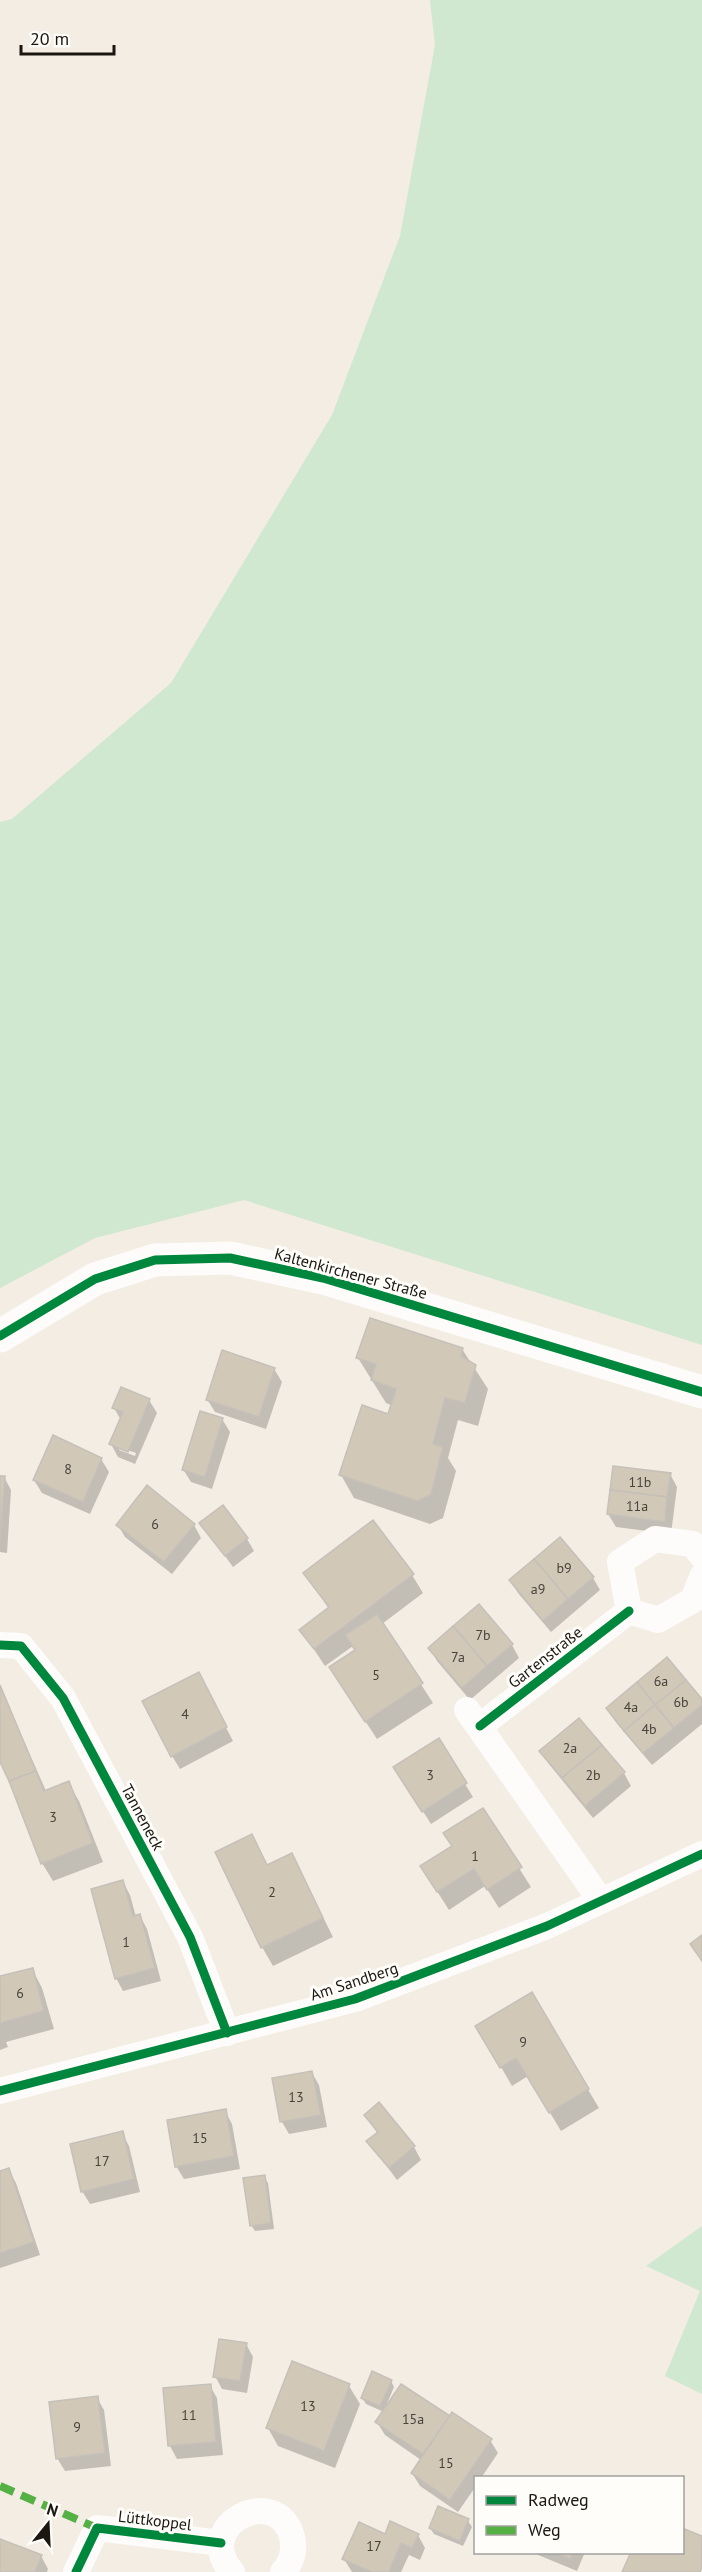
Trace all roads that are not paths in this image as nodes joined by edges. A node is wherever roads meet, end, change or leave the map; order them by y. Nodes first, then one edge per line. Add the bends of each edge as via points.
1 (0, 1336) edge
2 (702, 1392) edge
3 (702, 1556) edge
4 (702, 1577) edge
5 (629, 1611) junction
6 (0, 1645) edge
7 (702, 1854) edge
8 (601, 1901) junction
9 (227, 2033) junction
10 (0, 2091) edge
11 (221, 2543) junction
12 (76, 2572) edge
13 (232, 2572) edge
14 (283, 2572) edge

1 - 2 main road, Kaltenkirchener Straße via 95,1279 154,1260 230,1258 323,1278
3 - 5 street via 693,1544 655,1539 620,1562
4 - 5 street via 693,1599 658,1620
5 - 8 street, Gartenstraße via 474,1718
6 - 9 street, Tanneneck via 21,1646 63,1698 190,1937
7 - 8 street, Am Sandberg
8 - 9 street, Am Sandberg via 547,1926 355,1999
9 - 10 street, Am Sandberg
11 - 12 street, Lüttkoppel via 97,2528
11 - 13 street via 222,2555
11 - 14 street via 224,2532 240,2515 263,2511 274,2515 284,2522 294,2543 293,2556

